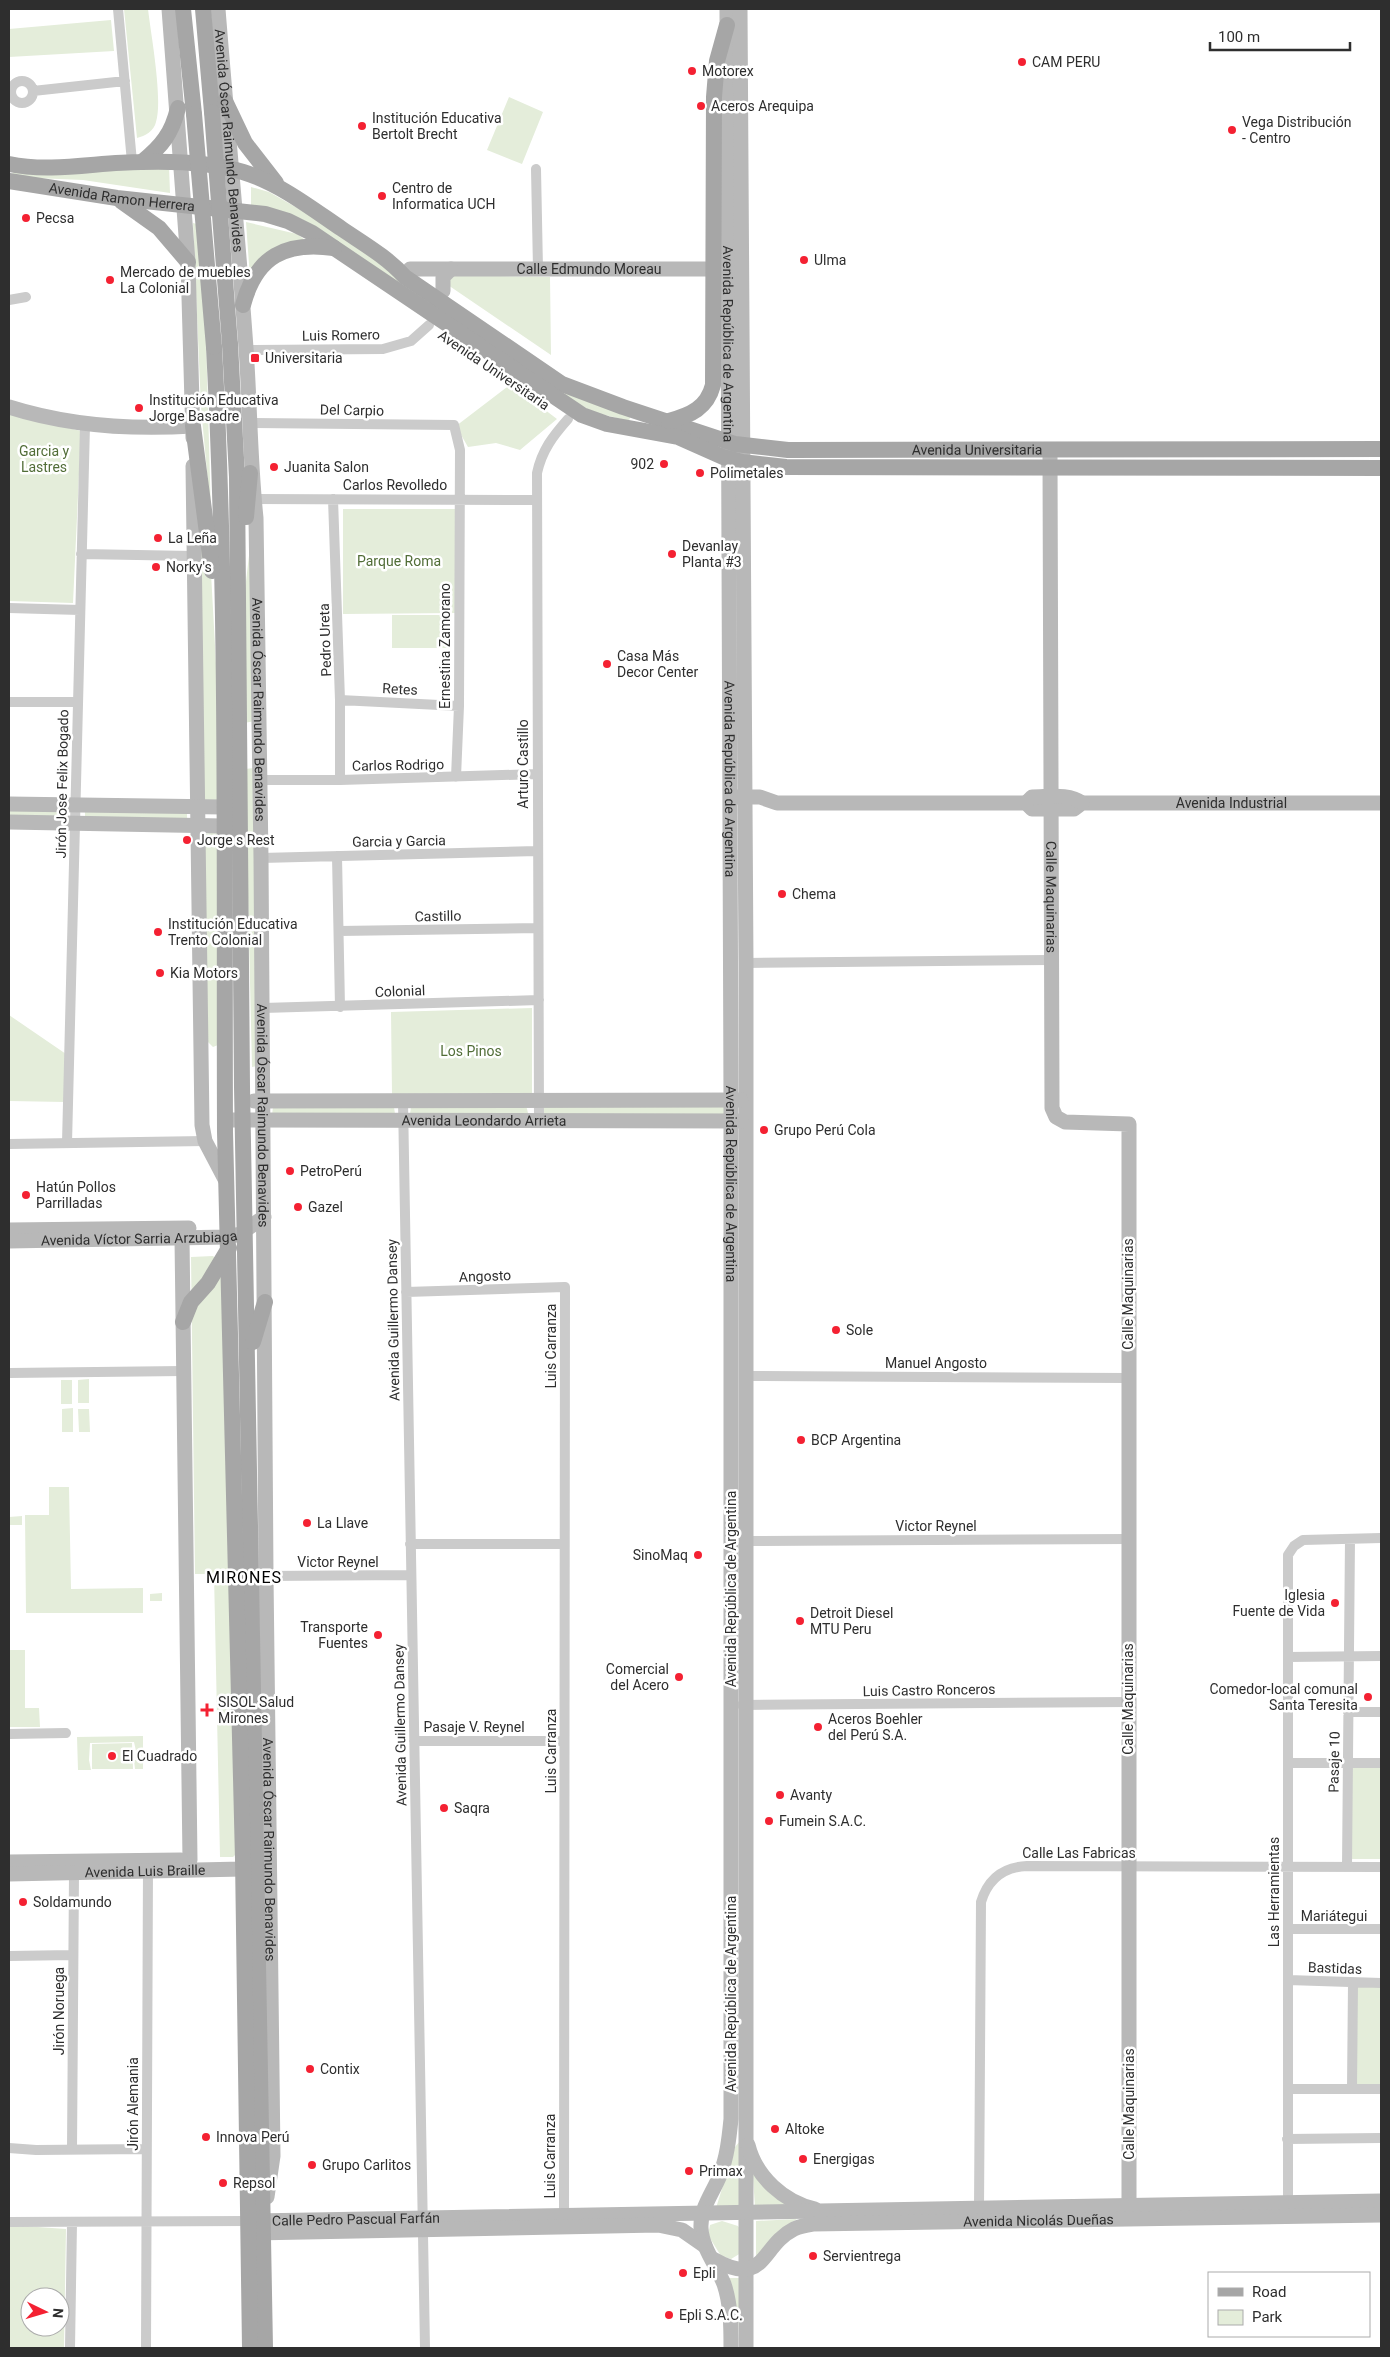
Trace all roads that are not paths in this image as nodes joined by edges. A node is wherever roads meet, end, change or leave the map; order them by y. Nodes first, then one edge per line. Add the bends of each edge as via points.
1 (118, 9) edge
2 (169, 9) edge
3 (183, 9) edge
4 (203, 9) edge
5 (218, 9) edge
6 (740, 9) edge
7 (727, 17) edge
8 (124, 81) junction
9 (33, 91) dead end
10 (226, 101) junction
11 (183, 114) junction
12 (220, 115) junction
13 (137, 162) junction
14 (182, 162) junction
15 (9, 164) edge
16 (231, 168) junction
17 (536, 169) dead end
18 (9, 181) edge
19 (282, 190) junction
20 (117, 198) junction
21 (184, 205) junction
22 (235, 210) junction
23 (336, 249) junction
24 (240, 261) junction
25 (188, 264) junction
26 (393, 264) junction
27 (410, 269) junction
28 (451, 269) junction
29 (720, 269) junction
30 (538, 270) junction
31 (395, 289) junction
32 (443, 291) junction
33 (26, 297) dead end
34 (9, 300) edge
35 (243, 305) junction
36 (429, 325) junction
37 (222, 345) junction
38 (246, 350) junction
39 (721, 359) junction
40 (582, 390) junction
41 (9, 407) edge
42 (636, 411) junction
43 (568, 419) junction
44 (669, 421) junction
45 (249, 423) junction
46 (607, 424) junction
47 (85, 425) junction
48 (454, 425) joint
49 (193, 426) junction
50 (632, 428) junction
51 (1381, 449) edge
52 (1050, 450) junction
53 (1193, 450) junction
54 (735, 452) junction
55 (1050, 468) junction
56 (1193, 468) junction
57 (1381, 468) edge
58 (250, 473) junction
59 (254, 499) junction
60 (333, 499) junction
61 (459, 499) junction
62 (536, 500) junction
63 (81, 554) junction
64 (193, 556) junction
65 (9, 608) edge
66 (80, 610) junction
67 (236, 614) junction
68 (222, 635) junction
69 (340, 700) junction
70 (9, 702) edge
71 (78, 702) junction
72 (459, 706) junction
73 (537, 774) junction
74 (456, 777) junction
75 (259, 780) junction
76 (340, 780) junction
77 (729, 803) junction
78 (744, 803) junction
79 (1051, 803) junction
80 (1381, 803) edge
81 (9, 804) edge
82 (75, 805) junction
83 (197, 807) junction
84 (223, 807) junction
85 (9, 822) edge
86 (75, 823) junction
87 (197, 826) junction
88 (223, 826) junction
89 (537, 851) junction
90 (337, 856) junction
91 (261, 858) junction
92 (538, 928) junction
93 (339, 931) junction
94 (1051, 960) junction
95 (746, 962) junction
96 (539, 1000) junction
97 (340, 1007) junction
98 (263, 1008) junction
99 (539, 1099) junction
100 (225, 1100) junction
101 (242, 1100) junction
102 (738, 1100) junction
103 (263, 1101) junction
104 (403, 1101) junction
105 (539, 1119) junction
106 (225, 1120) junction
107 (243, 1120) junction
108 (404, 1120) junction
109 (263, 1121) junction
110 (738, 1121) junction
111 (204, 1141) junction
112 (9, 1144) edge
113 (66, 1144) junction
114 (226, 1181) junction
115 (264, 1217) junction
116 (9, 1230) edge
117 (245, 1231) junction
118 (182, 1238) junction
119 (228, 1238) junction
120 (9, 1241) edge
121 (565, 1287) joint
122 (406, 1292) junction
123 (265, 1302) junction
124 (183, 1322) junction
125 (249, 1359) junction
126 (183, 1371) junction
127 (9, 1373) edge
128 (744, 1376) junction
129 (1128, 1378) junction
130 (1381, 1538) edge
131 (1128, 1539) junction
132 (1350, 1539) junction
133 (744, 1541) junction
134 (410, 1544) junction
135 (564, 1544) junction
136 (411, 1575) junction
137 (266, 1576) junction
138 (1381, 1656) edge
139 (1288, 1657) junction
140 (1348, 1657) junction
141 (1128, 1702) junction
142 (738, 1705) junction
143 (1348, 1712) junction
144 (1381, 1712) edge
145 (66, 1733) dead end
146 (9, 1734) edge
147 (564, 1740) junction
148 (414, 1741) junction
149 (1288, 1763) junction
150 (1348, 1763) junction
151 (1381, 1763) edge
152 (269, 1844) junction
153 (190, 1860) junction
154 (9, 1862) edge
155 (248, 1864) junction
156 (148, 1866) junction
157 (1288, 1866) junction
158 (1129, 1867) junction
159 (1347, 1867) junction
160 (1381, 1867) edge
161 (74, 1873) junction
162 (9, 1874) edge
163 (1288, 1929) junction
164 (1381, 1929) edge
165 (9, 1956) edge
166 (73, 1956) junction
167 (1288, 1980) junction
168 (1353, 1983) junction
169 (1381, 1983) edge
170 (1288, 2089) junction
171 (1352, 2089) junction
172 (1381, 2089) edge
173 (746, 2134) junction
174 (1381, 2138) edge
175 (1288, 2139) junction
176 (9, 2148) edge
177 (146, 2149) junction
178 (72, 2150) junction
179 (1381, 2201) edge
180 (1129, 2206) junction
181 (979, 2209) junction
182 (1288, 2210) junction
183 (829, 2212) junction
184 (1206, 2212) junction
185 (702, 2214) junction
186 (745, 2214) junction
187 (1381, 2215) edge
188 (564, 2216) junction
189 (9, 2222) edge
190 (72, 2223) junction
191 (147, 2223) junction
192 (423, 2225) junction
193 (256, 2227) junction
194 (705, 2246) junction
195 (713, 2259) junction
196 (746, 2268) junction
197 (70, 2348) edge
198 (146, 2348) edge
199 (250, 2348) edge
200 (265, 2348) edge
201 (425, 2348) edge
202 (732, 2348) edge
203 (746, 2348) edge

1 - 8 street
2 - 11 main road, Avenida Óscar Raimundo Benavides
3 - 11 main road, Avenida Óscar Raimundo Benavides
4 - 12 main road, Avenida Óscar Raimundo Benavides
5 - 10 main road, Avenida Óscar Raimundo Benavides
6 - 54 main road, Avenida República de Argentina
7 - 29 main road via 717,61 714,98
8 - 9 street
8 - 13 street
10 - 12 main road, Avenida Óscar Raimundo Benavides
10 - 19 main road via 249,150
11 - 12 main road via 191,130 203,132 215,130
11 - 13 main road via 162,145
11 - 14 main road, Avenida Óscar Raimundo Benavides
11 - 37 main road, Avenida Óscar Raimundo Benavides, bridge
12 - 16 main road, Avenida Óscar Raimundo Benavides
12 - 37 main road, Avenida Óscar Raimundo Benavides, bridge
13 - 14 main road, Avenida Ramon Herrera
13 - 15 main road, Avenida Ramon Herrera via 50,167
14 - 16 main road, Avenida Universitaria
14 - 21 main road, Avenida Óscar Raimundo Benavides
16 - 19 main road, Avenida Universitaria
16 - 22 main road, Avenida Óscar Raimundo Benavides
17 - 30 street
18 - 20 main road, Avenida Ramon Herrera
19 - 26 main road, Avenida Universitaria
20 - 21 main road, Avenida Ramon Herrera
20 - 25 main road via 158,228
21 - 22 main road, Avenida Ramon Herrera
21 - 25 main road, Avenida Óscar Raimundo Benavides
22 - 23 main road, Avenida Universitaria via 288,221
22 - 24 main road, Avenida Óscar Raimundo Benavides
23 - 31 main road, Avenida Universitaria
23 - 35 main road via 307,246 275,255 254,276
24 - 25 main road via 226,247 212,244 198,250
24 - 35 main road, Avenida Óscar Raimundo Benavides
25 - 49 main road, Avenida Óscar Raimundo Benavides
26 - 27 main road, Avenida Universitaria
26 - 40 main road, Avenida Universitaria via 405,277 562,384
27 - 28 main road, Calle Edmundo Moreau
27 - 32 main road, Avenida Universitaria
28 - 30 main road, Calle Edmundo Moreau
28 - 32 main road via 443,277
29 - 30 main road, Calle Edmundo Moreau
29 - 39 main road
31 - 36 main road, Avenida Universitaria via 410,312
31 - 46 main road, Avenida Universitaria via 567,406
32 - 40 main road, Avenida Universitaria via 567,376
33 - 34 street
35 - 38 main road, Avenida Óscar Raimundo Benavides
36 - 38 street, Luis Romero via 411,341 383,349
36 - 43 main road, Avenida Universitaria
37 - 67 main road, Avenida Óscar Raimundo Benavides via 237,477
37 - 68 main road, Avenida Óscar Raimundo Benavides via 218,429
38 - 45 main road, Avenida Óscar Raimundo Benavides
39 - 44 main road via 707,399 692,413
39 - 54 main road, Avenida República de Argentina
40 - 42 main road, Avenida Universitaria
41 - 47 main road
42 - 44 main road, Avenida Universitaria
42 - 50 main road
43 - 46 main road, Avenida Universitaria via 582,425
43 - 62 street, Arturo Castillo via 541,455
44 - 54 main road, Avenida Universitaria
45 - 48 street, Del Carpio
45 - 58 main road, Avenida Óscar Raimundo Benavides
46 - 50 main road, Avenida Universitaria
47 - 49 main road
47 - 63 street, Jirón Jose Felix Bogado
48 - 61 street, Ernestina Zamorano via 460,450
49 - 64 main road, Avenida Óscar Raimundo Benavides
49 - 68 main road
50 - 54 main road, Avenida Universitaria
51 - 53 main road, Avenida Universitaria
52 - 53 main road, Avenida Universitaria
52 - 54 main road, Avenida Universitaria
52 - 55 main road, Calle Maquinarias
53 - 56 main road
54 - 55 main road, Avenida Universitaria via 786,467
54 - 77 main road, Avenida República de Argentina
54 - 78 main road, Avenida República de Argentina
55 - 56 main road, Avenida Universitaria
55 - 79 main road, Calle Maquinarias
56 - 57 main road, Avenida Universitaria
58 - 59 main road, Avenida Óscar Raimundo Benavides
58 - 67 main road
59 - 60 street, Carlos Revolledo
59 - 75 main road, Avenida Óscar Raimundo Benavides
60 - 61 street, Carlos Revolledo
60 - 69 street, Pedro Ureta
61 - 62 street, Carlos Revolledo
61 - 72 street, Ernestina Zamorano
62 - 73 street, Arturo Castillo
63 - 64 street
63 - 66 street, Jirón Jose Felix Bogado
64 - 83 main road, Avenida Óscar Raimundo Benavides
65 - 66 street
66 - 71 street, Jirón Jose Felix Bogado
67 - 101 main road, Avenida Óscar Raimundo Benavides
68 - 84 main road, Avenida Óscar Raimundo Benavides
69 - 72 street, Retes
69 - 76 street, Pedro Ureta
70 - 71 street
71 - 82 street, Jirón Jose Felix Bogado
72 - 74 street, Ernestina Zamorano
73 - 74 street, Carlos Rodrigo
73 - 89 street, Arturo Castillo
74 - 76 street, Carlos Rodrigo
75 - 76 street, Carlos Rodrigo
75 - 91 main road, Avenida Óscar Raimundo Benavides
77 - 78 main road, Avenida Industrial
77 - 102 main road, Avenida República de Argentina
78 - 79 main road, Avenida Industrial via 768,807 776,803 1026,803 1032,797
78 - 95 main road, Avenida República de Argentina
79 - 80 main road, Avenida Industrial via 1074,797 1082,803
79 - 94 main road, Calle Maquinarias
81 - 82 main road
82 - 83 main road
82 - 86 street, Jirón Jose Felix Bogado
83 - 84 main road
83 - 87 main road, Avenida Óscar Raimundo Benavides
84 - 88 main road, Avenida Óscar Raimundo Benavides
85 - 86 main road
86 - 87 main road
86 - 113 street, Jirón Jose Felix Bogado
87 - 88 main road
87 - 111 main road, Avenida Óscar Raimundo Benavides
88 - 100 main road, Avenida Óscar Raimundo Benavides
89 - 90 street, Garcia y Garcia
89 - 92 street, Arturo Castillo
90 - 91 street, Garcia y Garcia
90 - 93 street
91 - 98 main road, Avenida Óscar Raimundo Benavides
92 - 93 street, Castillo
92 - 96 street, Arturo Castillo
93 - 97 street
94 - 95 street
94 - 129 main road, Calle Maquinarias via 1051,1096 1056,1117 1076,1124 1129,1124
95 - 102 main road, Avenida República de Argentina
96 - 97 street, Colonial
96 - 99 street, Arturo Castillo
97 - 98 street, Colonial
98 - 103 main road, Avenida Óscar Raimundo Benavides
99 - 102 main road, Avenida Leondardo Arrieta
99 - 104 main road, Avenida Leondardo Arrieta
99 - 105 street, Arturo Castillo
100 - 101 main road, Avenida Leondardo Arrieta
100 - 106 main road, Avenida Óscar Raimundo Benavides
101 - 103 main road, Avenida Leondardo Arrieta
101 - 107 main road, Avenida Óscar Raimundo Benavides
102 - 110 main road, Avenida República de Argentina
103 - 104 main road, Avenida Leondardo Arrieta
103 - 109 main road, Avenida Óscar Raimundo Benavides
104 - 108 street, Avenida Guillermo Dansey
105 - 108 main road, Avenida Leondardo Arrieta
105 - 110 main road, Avenida Leondardo Arrieta
106 - 107 main road, Avenida Leondardo Arrieta
106 - 114 main road, Avenida Óscar Raimundo Benavides
107 - 109 main road, Avenida Leondardo Arrieta
107 - 117 main road, Avenida Óscar Raimundo Benavides
108 - 109 main road, Avenida Leondardo Arrieta
108 - 122 street, Avenida Guillermo Dansey
109 - 115 main road, Avenida Óscar Raimundo Benavides
110 - 128 main road, Avenida República de Argentina
110 - 142 main road, Avenida República de Argentina
111 - 113 street
111 - 114 main road, Avenida Óscar Raimundo Benavides
112 - 113 street
114 - 119 main road, Avenida Óscar Raimundo Benavides
115 - 117 main road, Avenida Víctor Sarria Arzubiaga
115 - 123 main road, Avenida Óscar Raimundo Benavides
116 - 119 main road, Avenida Víctor Sarria Arzubiaga
117 - 119 main road, Avenida Víctor Sarria Arzubiaga
117 - 125 main road, Avenida Óscar Raimundo Benavides
118 - 119 main road, Avenida Víctor Sarria Arzubiaga
118 - 120 main road, Avenida Víctor Sarria Arzubiaga
118 - 124 main road
119 - 124 main road via 208,1283 191,1302
119 - 155 main road, Avenida Óscar Raimundo Benavides
121 - 122 street, Angosto
121 - 135 street, Luis Carranza
122 - 134 street, Avenida Guillermo Dansey
123 - 125 main road
123 - 137 main road, Avenida Óscar Raimundo Benavides
124 - 126 main road
125 - 155 main road, Avenida Óscar Raimundo Benavides
126 - 127 street
126 - 153 main road
128 - 129 street, Manuel Angosto
128 - 133 main road, Avenida República de Argentina
129 - 131 main road, Calle Maquinarias
130 - 132 street
131 - 133 street, Victor Reynel
131 - 141 main road, Calle Maquinarias
132 - 139 street, Las Herramientas via 1303,1540 1288,1555
132 - 140 street, Pasaje 10
133 - 142 main road, Avenida República de Argentina
134 - 135 street
134 - 136 street, Avenida Guillermo Dansey
135 - 147 street, Luis Carranza
136 - 137 street, Victor Reynel
136 - 148 street, Avenida Guillermo Dansey
137 - 152 main road, Avenida Óscar Raimundo Benavides
138 - 140 street
139 - 140 street
139 - 149 street, Las Herramientas
140 - 143 street, Pasaje 10
141 - 142 street, Luis Castro Ronceros
141 - 158 main road, Calle Maquinarias
142 - 173 main road, Avenida República de Argentina
142 - 185 main road, Avenida República de Argentina via 731,2119 724,2164
143 - 144 street
143 - 150 street, Pasaje 10
145 - 146 street
147 - 148 street, Pasaje V. Reynel
147 - 188 street, Luis Carranza
148 - 192 street, Avenida Guillermo Dansey
149 - 150 street
149 - 157 street, Las Herramientas
150 - 151 street
150 - 159 street, Pasaje 10
152 - 155 main road
152 - 193 main road, Avenida Óscar Raimundo Benavides via 273,2156
153 - 155 main road, Avenida Luis Braille
153 - 156 main road, Avenida Luis Braille
154 - 156 main road, Avenida Luis Braille
155 - 156 main road, Avenida Luis Braille
155 - 193 main road, Avenida Óscar Raimundo Benavides
156 - 161 main road, Avenida Luis Braille
156 - 177 street, Jirón Alemania
157 - 158 street, Calle Las Fabricas
157 - 159 street, Calle Las Fabricas
157 - 163 street, Las Herramientas
158 - 180 main road, Calle Maquinarias
158 - 181 street, Calle Las Fabricas via 1018,1866 995,1877 984,1892 981,1912
159 - 160 street, Calle Las Fabricas
161 - 162 main road, Avenida Luis Braille
161 - 166 street, Jirón Noruega
163 - 164 street, Mariátegui
163 - 167 street, Las Herramientas
165 - 166 street
166 - 178 street, Jirón Noruega
167 - 168 street, Bastidas
167 - 170 street, Las Herramientas
168 - 169 street, Bastidas
168 - 171 street
170 - 171 street
170 - 175 street, Las Herramientas
171 - 172 street
173 - 183 main road via 756,2164 776,2188 799,2204
173 - 186 main road, Avenida República de Argentina
174 - 175 street
175 - 182 street, Las Herramientas
176 - 178 street
177 - 178 street
177 - 191 street, Jirón Alemania
179 - 182 main road, Avenida Nicolás Dueñas
180 - 181 main road, Avenida Nicolás Dueñas
180 - 184 main road, Avenida Nicolás Dueñas
181 - 183 main road, Avenida Nicolás Dueñas
182 - 184 main road, Avenida Nicolás Dueñas
182 - 187 main road, Avenida Nicolás Dueñas
183 - 186 main road, Avenida Nicolás Dueñas
184 - 196 main road, Avenida Nicolás Dueñas via 813,2224 793,2229 763,2261
185 - 186 main road, Avenida Nicolás Dueñas
185 - 188 main road, Calle Pedro Pascual Farfán
185 - 194 main road, Avenida República de Argentina
186 - 196 main road, Avenida República de Argentina
188 - 192 main road, Calle Pedro Pascual Farfán
189 - 190 street, Calle Pedro Pascual Farfán
190 - 191 street, Calle Pedro Pascual Farfán
190 - 197 street
191 - 193 street, Calle Pedro Pascual Farfán
191 - 198 street, Jirón Alemania
192 - 193 main road, Calle Pedro Pascual Farfán
192 - 194 main road, Calle Pedro Pascual Farfán via 658,2225 682,2230
192 - 201 street, Avenida Guillermo Dansey
193 - 199 main road, Avenida Óscar Raimundo Benavides
193 - 200 main road, Avenida Óscar Raimundo Benavides
194 - 195 main road, Avenida República de Argentina
195 - 196 main road via 729,2267
195 - 202 main road, Avenida República de Argentina via 728,2302
196 - 203 main road, Avenida República de Argentina

